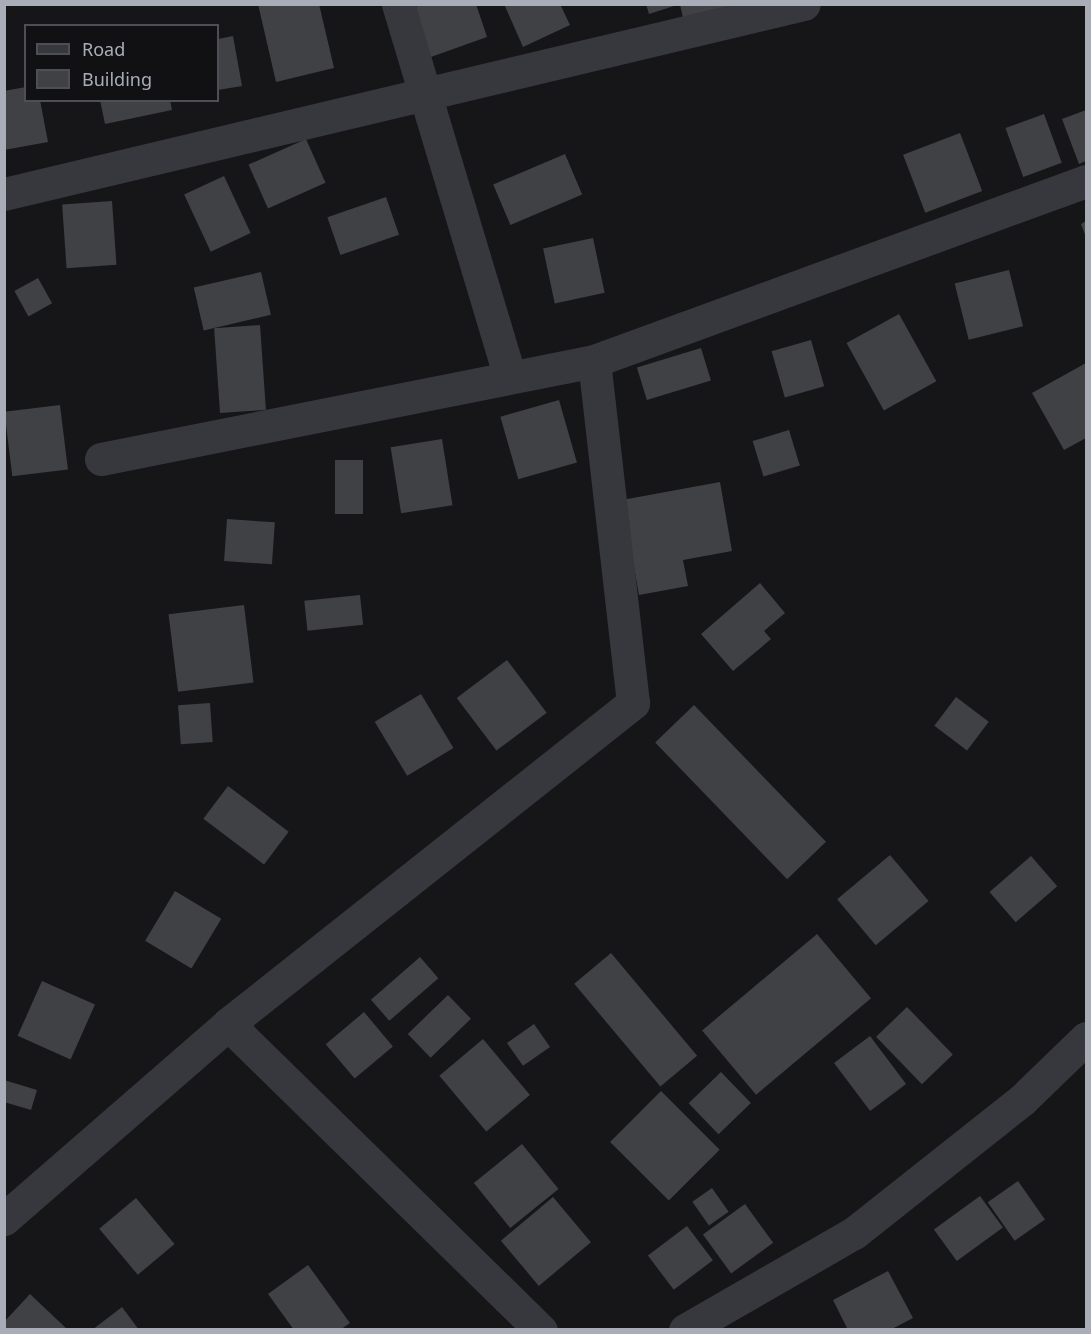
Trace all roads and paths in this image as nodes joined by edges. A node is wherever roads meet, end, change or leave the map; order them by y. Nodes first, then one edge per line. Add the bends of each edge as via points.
1 (398, 4) edge
2 (804, 4) edge
3 (421, 91) junction
4 (1086, 181) edge
5 (4, 194) edge
6 (594, 361) junction
7 (509, 375) junction
8 (101, 459) dead end
9 (228, 1024) junction
10 (1086, 1038) edge
11 (4, 1219) edge
12 (541, 1329) edge
13 (685, 1329) edge

1 - 3 street
2 - 3 street
3 - 5 street
3 - 7 street
4 - 6 street
6 - 7 street
6 - 9 street via 633,703
7 - 8 street
9 - 11 street
9 - 12 street
10 - 13 street via 1022,1100 854,1233

